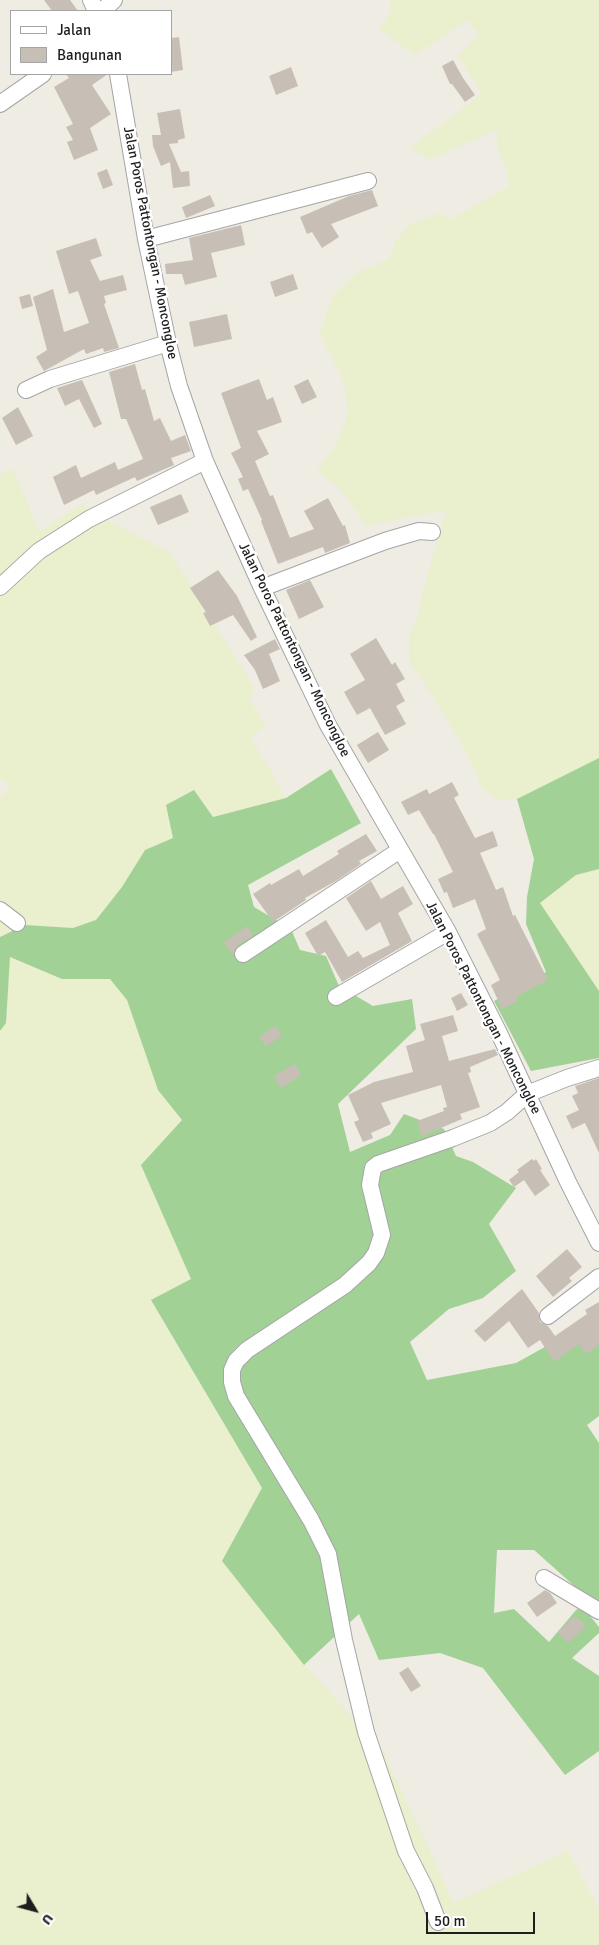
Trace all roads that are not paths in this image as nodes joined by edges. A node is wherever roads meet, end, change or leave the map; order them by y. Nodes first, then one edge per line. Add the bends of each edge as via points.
1 (114, 0) edge
2 (103, 10) edge
3 (42, 75) edge
4 (118, 75) edge
5 (0, 104) edge
6 (368, 181) dead end
7 (146, 239) junction
8 (168, 343) junction
9 (26, 390) dead end
10 (205, 461) junction
11 (432, 532) dead end
12 (0, 587) edge
13 (262, 588) junction
14 (400, 850) junction
15 (0, 910) edge
16 (17, 923) dead end
17 (448, 932) junction
18 (243, 954) dead end
19 (336, 997) dead end
20 (599, 1068) edge
21 (527, 1094) junction
22 (599, 1243) edge
23 (599, 1277) edge
24 (548, 1316) dead end
25 (544, 1578) dead end
26 (599, 1611) edge
27 (438, 1922) dead end

1 - 2 street
3 - 5 street
4 - 7 street, Jalan Poros Pattontongan - Moncongloe
6 - 7 street
7 - 8 street, Jalan Poros Pattontongan - Moncongloe
8 - 9 street
8 - 10 street, Jalan Poros Pattontongan - Moncongloe
10 - 12 street via 89,520 39,551
10 - 13 street, Jalan Poros Pattontongan - Moncongloe
11 - 13 street via 419,530 385,541
13 - 14 street, Jalan Poros Pattontongan - Moncongloe via 328,724
14 - 17 street, Jalan Poros Pattontongan - Moncongloe
14 - 18 street
15 - 16 street
17 - 19 street
17 - 21 street, Jalan Poros Pattontongan - Moncongloe
20 - 21 street
21 - 22 street, Jalan Poros Pattontongan - Moncongloe
21 - 27 street via 490,1123 378,1164 370,1184 382,1235 369,1263 345,1285 247,1350 232,1370 236,1396 328,1554 366,1732 406,1851 426,1888
23 - 24 street
25 - 26 street

